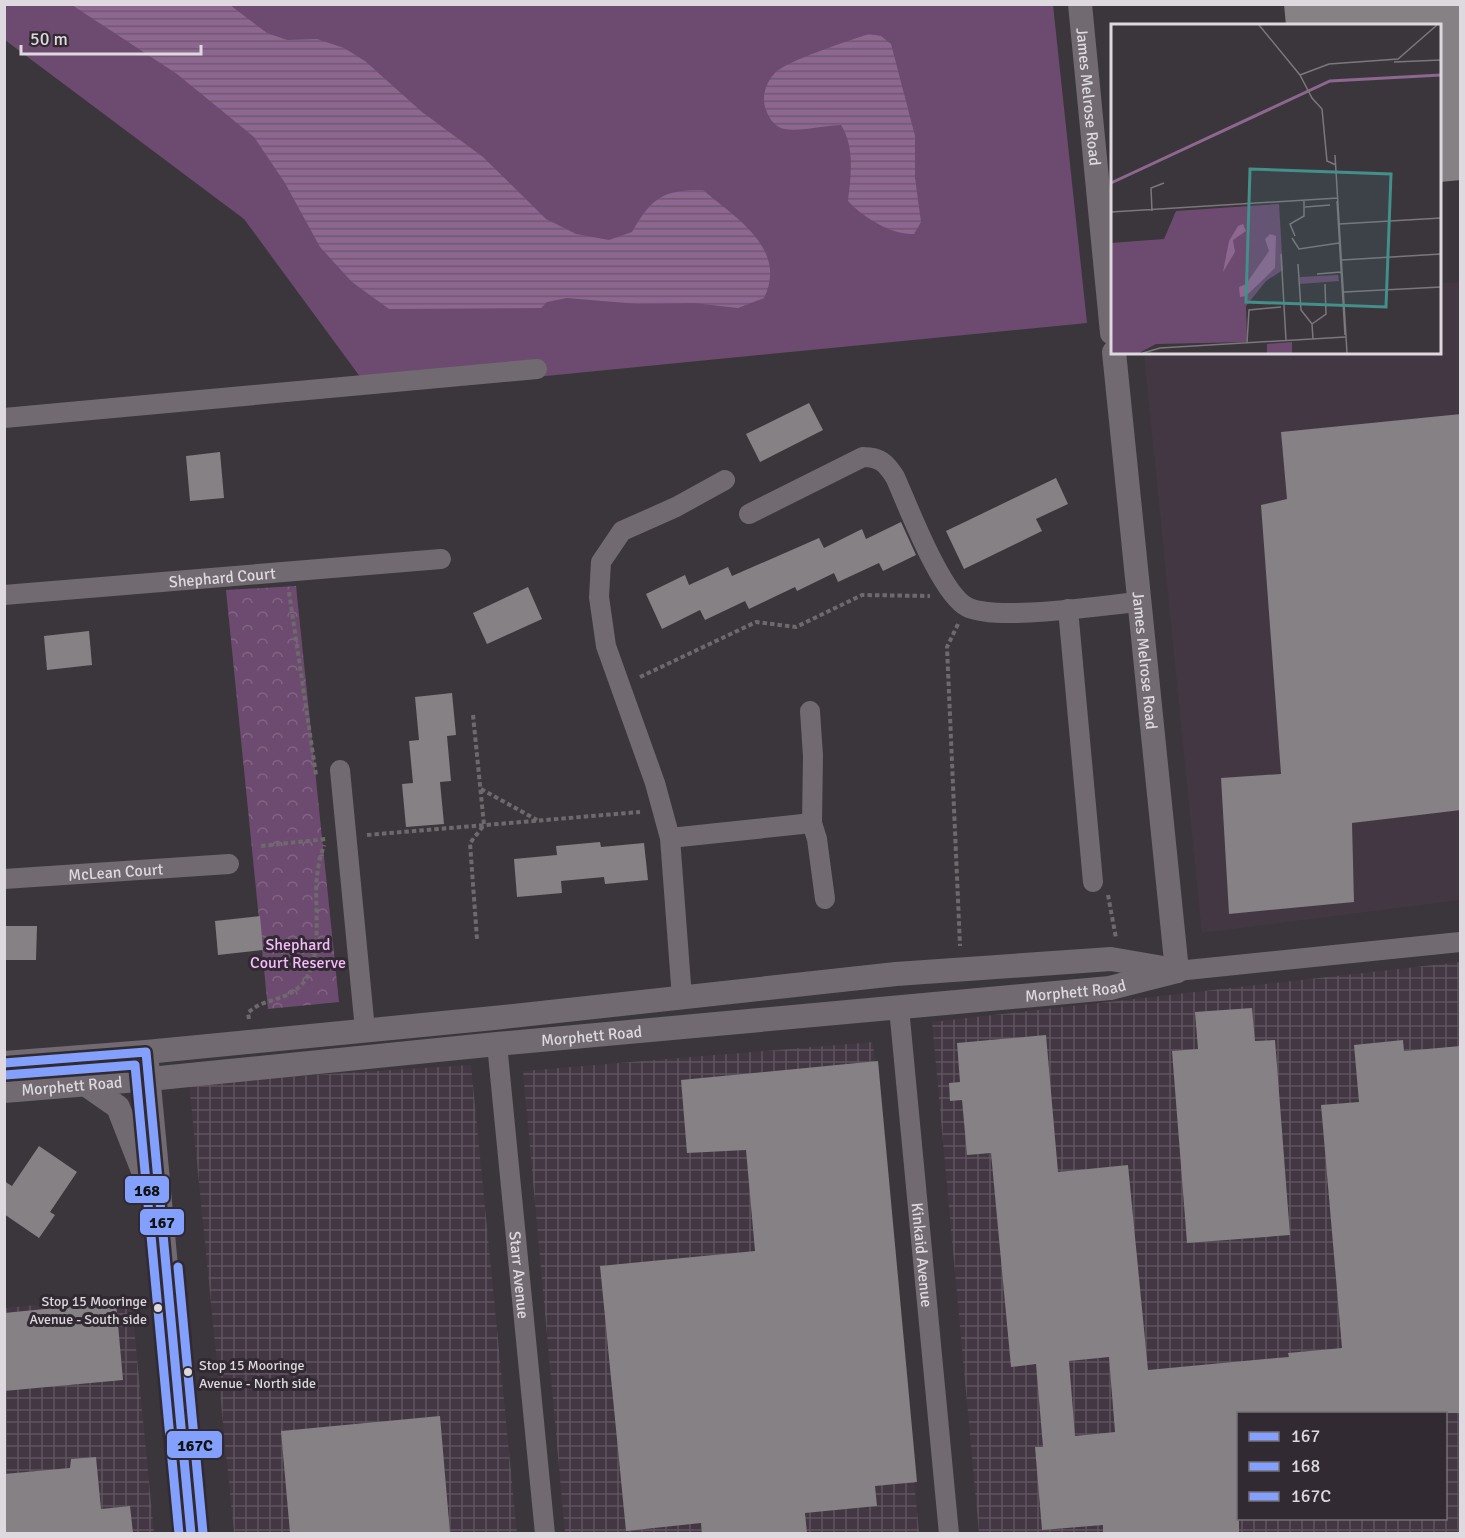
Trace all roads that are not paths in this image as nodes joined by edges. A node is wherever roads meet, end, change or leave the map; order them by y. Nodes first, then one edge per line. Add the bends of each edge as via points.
1 (1080, 4) edge
2 (1111, 313) edge
3 (1114, 354) edge
4 (537, 369) dead end
5 (4, 418) edge
6 (725, 480) dead end
7 (749, 514) dead end
8 (441, 559) dead end
9 (4, 595) edge
10 (1139, 602) junction
11 (1068, 609) junction
12 (810, 711) dead end
13 (340, 770) dead end
14 (812, 823) junction
15 (670, 838) junction
16 (229, 864) dead end
17 (4, 879) edge
18 (1094, 882) road end
19 (825, 898) dead end
20 (1461, 942) edge
21 (1177, 971) junction
22 (896, 974) junction
23 (682, 998) junction
24 (899, 1008) junction
25 (494, 1018) junction
26 (365, 1030) junction
27 (497, 1044) junction
28 (146, 1052) junction
29 (4, 1063) edge
30 (150, 1079) junction
31 (85, 1084) junction
32 (4, 1090) edge
33 (166, 1268) junction
34 (191, 1533) edge
35 (545, 1533) edge
36 (949, 1533) edge

1 - 2 street, James Melrose Road
3 - 10 street, James Melrose Road
4 - 5 street
6 - 15 street via 622,531 601,562 600,607 606,646
7 - 11 street via 862,457 876,457 886,463 895,477 947,586 966,607 987,613
8 - 9 street, Shephard Court
10 - 11 street
10 - 21 street, James Melrose Road
11 - 18 street
12 - 14 street
13 - 26 street
14 - 15 street
14 - 19 street
15 - 23 street
16 - 17 street, McLean Court
20 - 21 street, Morphett Road
21 - 22 street, Morphett Road via 1111,959
21 - 24 street, Morphett Road via 1110,988
22 - 23 street, Morphett Road
22 - 24 street, Kinkaid Avenue
23 - 25 street, Morphett Road
24 - 27 street, Morphett Road
24 - 36 street, Kinkaid Avenue
25 - 26 street, Morphett Road
25 - 27 street, Starr Avenue
26 - 28 street, Morphett Road
27 - 30 street, Morphett Road
27 - 35 street, Starr Avenue
28 - 29 street, Morphett Road
28 - 30 street
30 - 31 street, Morphett Road
30 - 33 street
31 - 32 street, Morphett Road
31 - 33 street via 118,1107 149,1181
33 - 34 street

